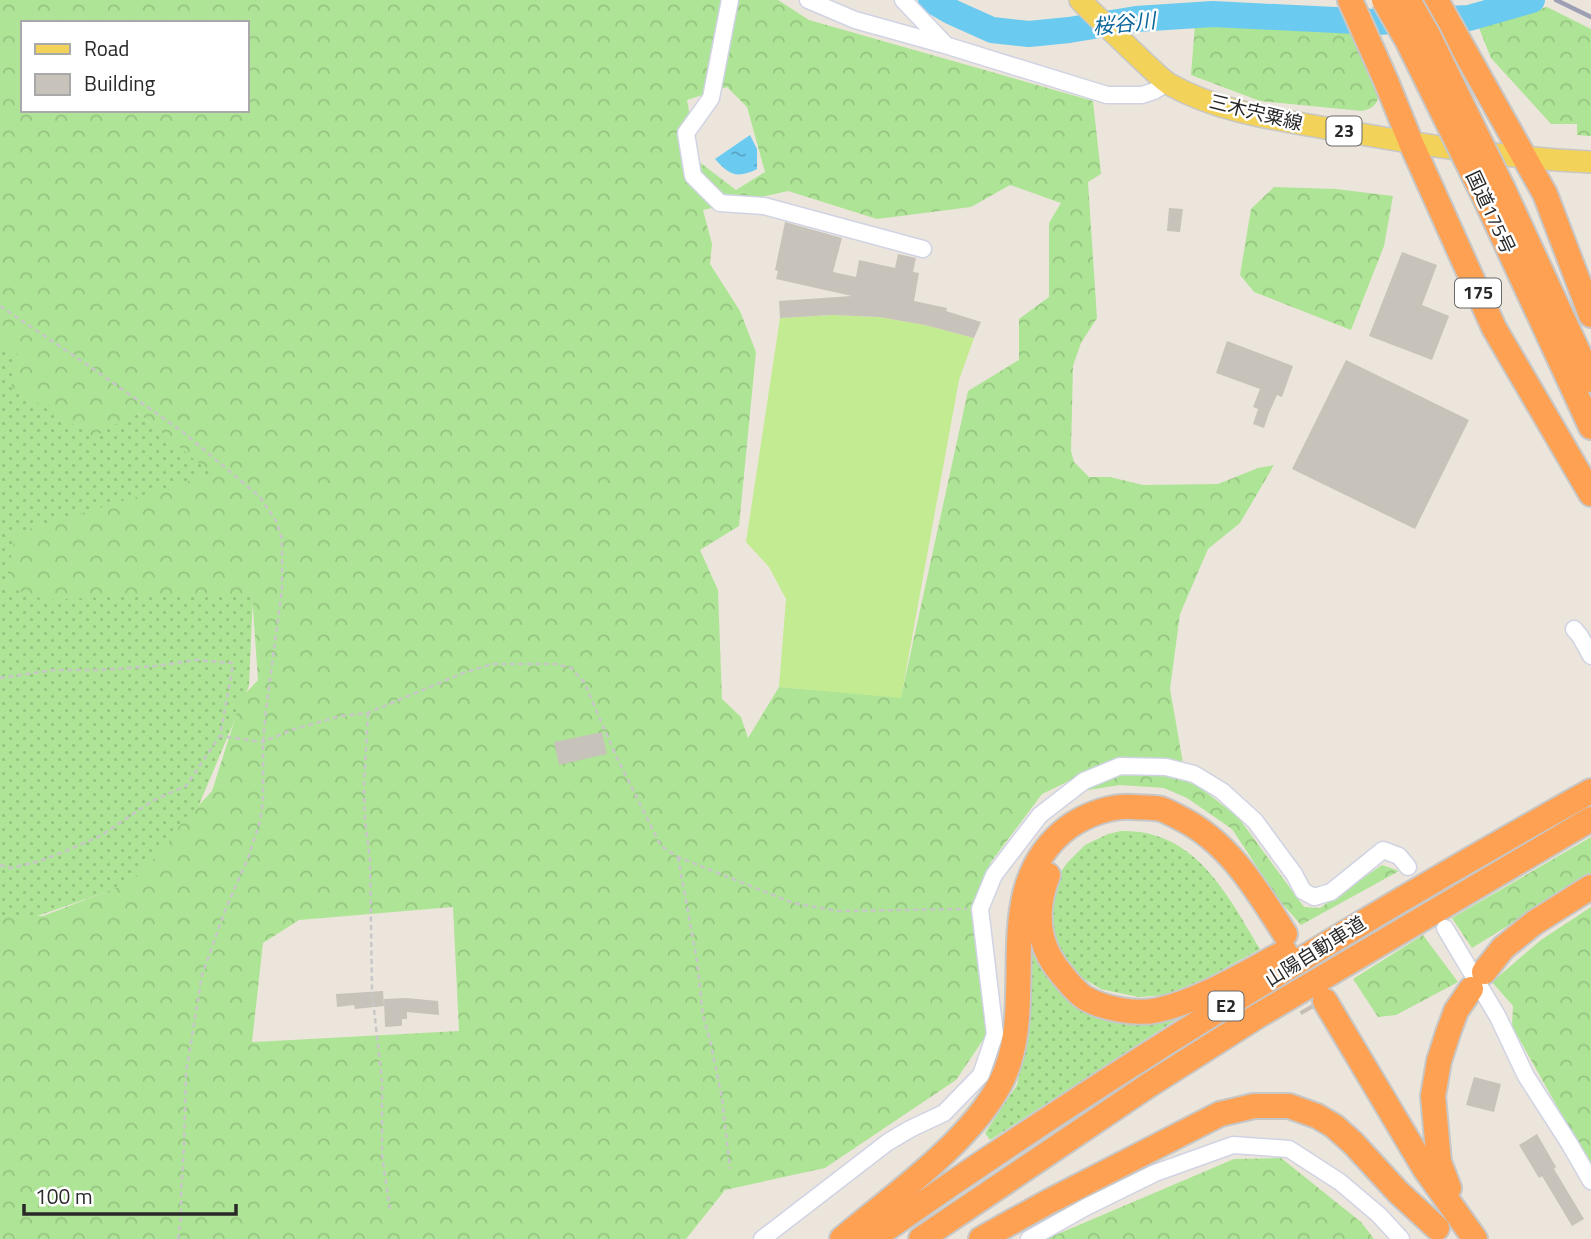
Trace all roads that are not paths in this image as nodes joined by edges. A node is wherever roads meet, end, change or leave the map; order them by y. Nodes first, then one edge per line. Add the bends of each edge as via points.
1 (730, 0) edge
2 (808, 0) edge
3 (903, 0) edge
4 (1350, 0) edge
5 (1384, 0) edge
6 (1408, 0) edge
7 (1436, 0) edge
8 (1083, 3) edge
9 (945, 45) junction
10 (1167, 82) junction
11 (1411, 143) junction
12 (1526, 158) junction
13 (1591, 162) edge
14 (1494, 193) junction
15 (923, 249) dead end
16 (1591, 315) edge
17 (1591, 380) edge
18 (1591, 427) edge
19 (1591, 494) edge
20 (1574, 629) dead end
21 (1591, 656) edge
22 (1591, 791) edge
23 (1591, 819) edge
24 (1408, 867) dead end
25 (1591, 887) edge
26 (1384, 909) junction
27 (1445, 928) dead end
28 (1591, 1181) edge
29 (1459, 1217) junction
30 (1440, 1234) edge
31 (762, 1239) edge
32 (842, 1239) edge
33 (872, 1239) edge
34 (921, 1239) edge
35 (981, 1239) edge
36 (1029, 1239) edge
37 (1401, 1239) edge
38 (1475, 1239) edge

1 - 15 street via 711,98 686,133 693,176 720,203 764,206
2 - 9 street via 855,20
3 - 9 street
4 - 11 highway, 175
5 - 14 highway, 国道175号 / 175, bridge
6 - 14 highway, 国道175号 / 175, bridge via 1428,35
7 - 12 highway
8 - 10 main road, 三木宍粟線 / 23
9 - 10 street via 1107,95 1142,94
10 - 11 main road, 三木宍粟線 / 23 via 1226,108
11 - 12 main road, 三木宍粟線 / 23
11 - 19 highway, 175 via 1494,328
12 - 13 main road, 三木宍粟線 / 23
12 - 16 highway via 1545,194
14 - 17 highway, 国道175号 / 175
14 - 18 highway, 国道175号 / 175
20 - 21 street
22 - 26 highway, 山陽自動車道 / E2
23 - 34 highway, 山陽自動車道 / E2 via 1256,1017
24 - 31 street via 1399,856 1382,850 1331,892 1314,897 1303,891 1255,821 1222,791 1194,774 1166,767 1120,766 1084,781 1040,815 994,874 981,908 995,1034 981,1075 944,1112 888,1143
25 - 29 highway via 1503,948 1456,1011 1447,1033 1433,1096 1439,1162
26 - 32 highway via 1197,997 1157,1010 1117,1010 1084,998 1047,954 1041,934 1040,898 1048,876 1060,855 1097,826 1129,821 1179,833 1238,885 1280,939 1244,872 1210,836 1188,822 1161,809 1121,806 1083,817 1058,835 1027,884 1020,919 1013,1045 1002,1082 948,1150
26 - 33 highway, 山陽自動車道 / E2 via 1132,1063
27 - 28 street
29 - 30 highway via 1318,1005
29 - 38 highway
30 - 35 highway via 1335,1126 1289,1106 1254,1106 1220,1114
36 - 37 street via 1155,1173 1233,1145 1289,1149 1340,1182

